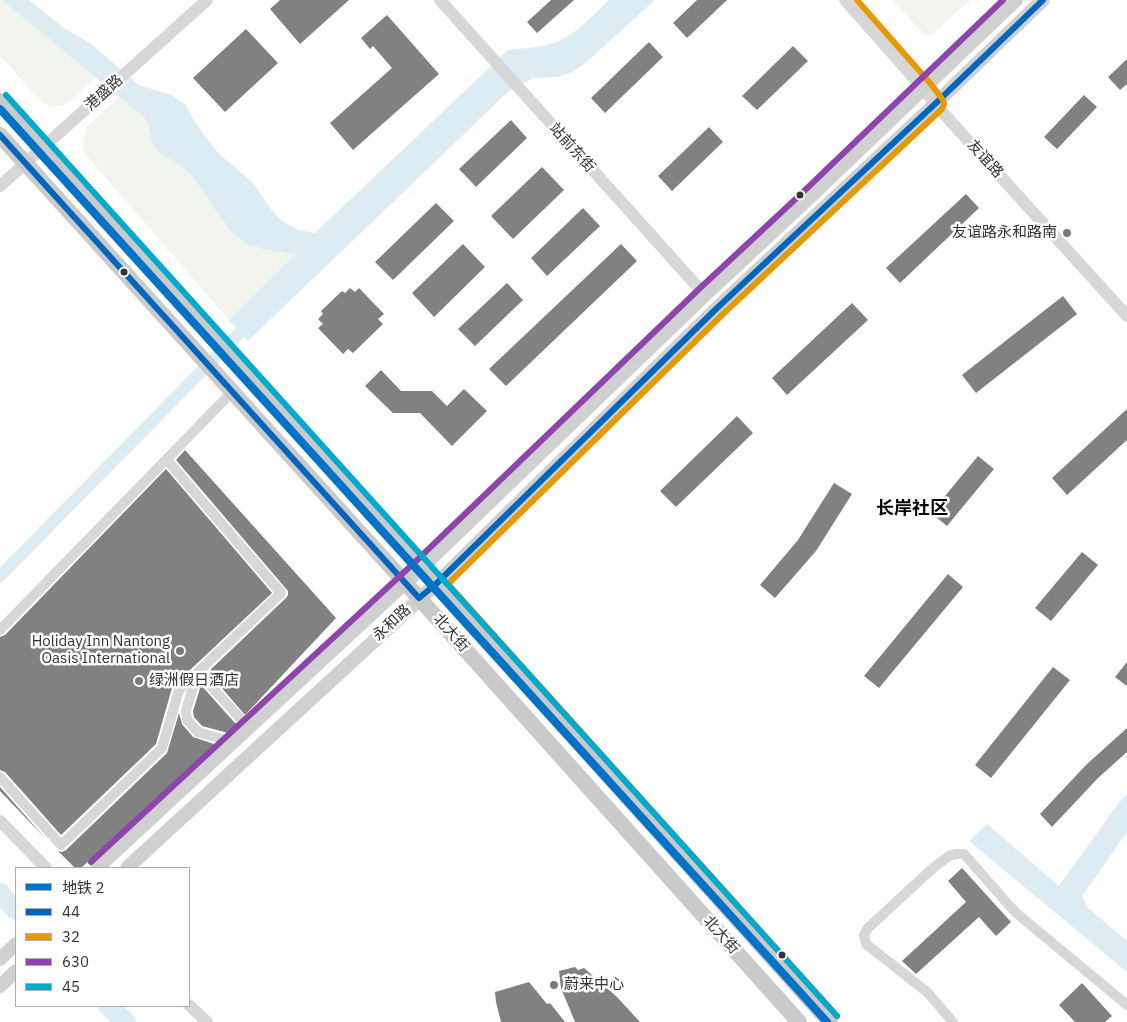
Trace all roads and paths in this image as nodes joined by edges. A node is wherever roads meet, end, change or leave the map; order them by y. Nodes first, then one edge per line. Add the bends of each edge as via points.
1 (207, 0) edge
2 (440, 0) edge
3 (845, 0) edge
4 (1016, 0) edge
5 (1043, 0) edge
6 (923, 88) junction
7 (0, 101) edge
8 (935, 104) junction
9 (0, 135) edge
10 (42, 148) junction
11 (25, 163) junction
12 (0, 186) edge
13 (705, 295) junction
14 (1127, 316) edge
15 (232, 392) junction
16 (167, 460) junction
17 (421, 568) junction
18 (404, 582) junction
19 (436, 584) junction
20 (419, 598) junction
21 (0, 630) edge
22 (198, 672) junction
23 (239, 717) dead end
24 (232, 742) junction
25 (0, 777) edge
26 (0, 821) edge
27 (45, 867) edge
28 (98, 867) edge
29 (128, 867) edge
30 (15, 945) edge
31 (0, 959) edge
32 (15, 972) edge
33 (0, 986) edge
34 (1127, 1005) edge
35 (190, 1006) edge
36 (207, 1022) edge
37 (799, 1022) edge
38 (830, 1022) edge
39 (953, 1022) edge

1 - 10 street, 港盛路
2 - 13 street, 站前东街
3 - 6 street, 友谊路
4 - 6 main road, 永和路
5 - 8 main road, 永和路
6 - 8 street, 友谊路
6 - 13 main road, 永和路
7 - 10 main road, 北大街
8 - 14 street, 友谊路
8 - 19 main road, 永和路 via 716,309
9 - 11 main road, 北大街
10 - 11 street, 港盛路
10 - 17 main road, 北大街
11 - 12 street, 港盛路
11 - 15 main road, 北大街
13 - 17 main road, 永和路
15 - 16 street
15 - 18 main road, 北大街
16 - 21 street
16 - 22 street via 281,593
17 - 18 main road, 永和路
17 - 19 main road, 北大街
18 - 20 main road, 北大街
18 - 24 main road, 永和路
19 - 20 main road, 永和路
19 - 38 main road, 北大街
20 - 29 main road, 永和路
20 - 37 main road, 北大街
22 - 23 street
22 - 24 street via 186,710 187,720 198,732
22 - 25 street via 178,690 162,748 61,845
24 - 28 main road, 永和路
26 - 27 street
30 - 31 main road
32 - 33 main road
34 - 39 street via 1015,912 964,854 956,854 933,868 864,935 866,944 927,992
35 - 36 street

